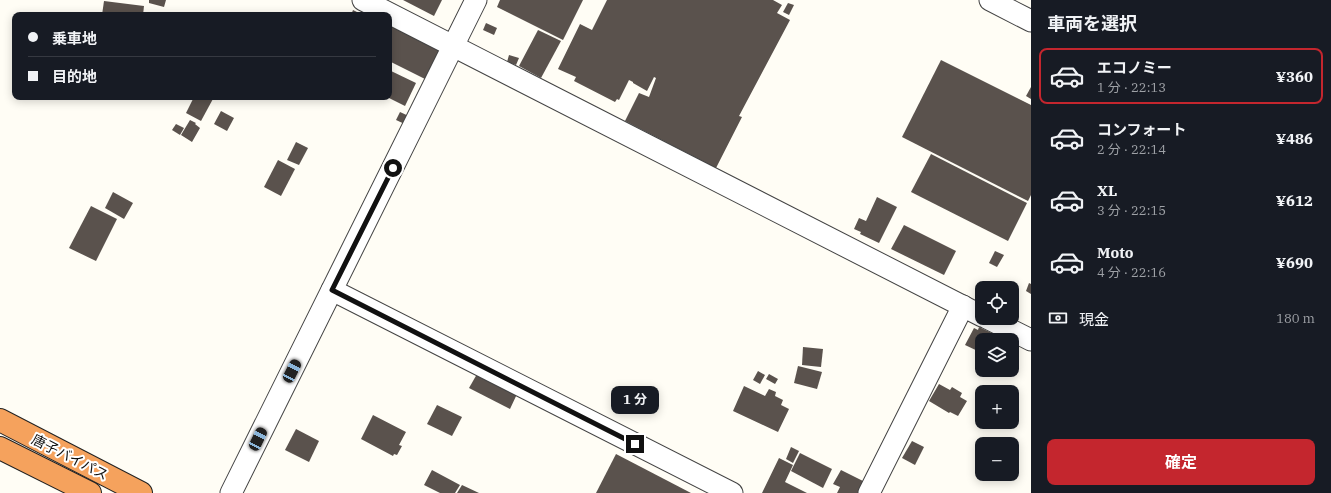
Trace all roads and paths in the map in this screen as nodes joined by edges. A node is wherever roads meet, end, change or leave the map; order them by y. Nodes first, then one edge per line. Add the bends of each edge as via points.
1 (363, 0) edge
2 (476, 0) edge
3 (990, 0) edge
4 (387, 12) edge
5 (392, 14) edge
6 (1031, 21) edge
7 (453, 45) junction
8 (332, 290) junction
9 (964, 306) junction
10 (975, 312) edge
11 (1001, 325) edge
12 (1031, 340) edge
13 (0, 420) edge
14 (0, 448) edge
15 (90, 493) edge
16 (141, 493) edge
17 (231, 493) edge
18 (732, 493) edge
19 (869, 493) edge

1 - 4 street
2 - 7 street
3 - 6 street
5 - 7 street
7 - 8 street
7 - 9 street
8 - 17 street
8 - 18 street
9 - 10 street
9 - 19 street
11 - 12 street
13 - 16 highway, 唐子バイパス
14 - 15 highway, 唐子バイパス

